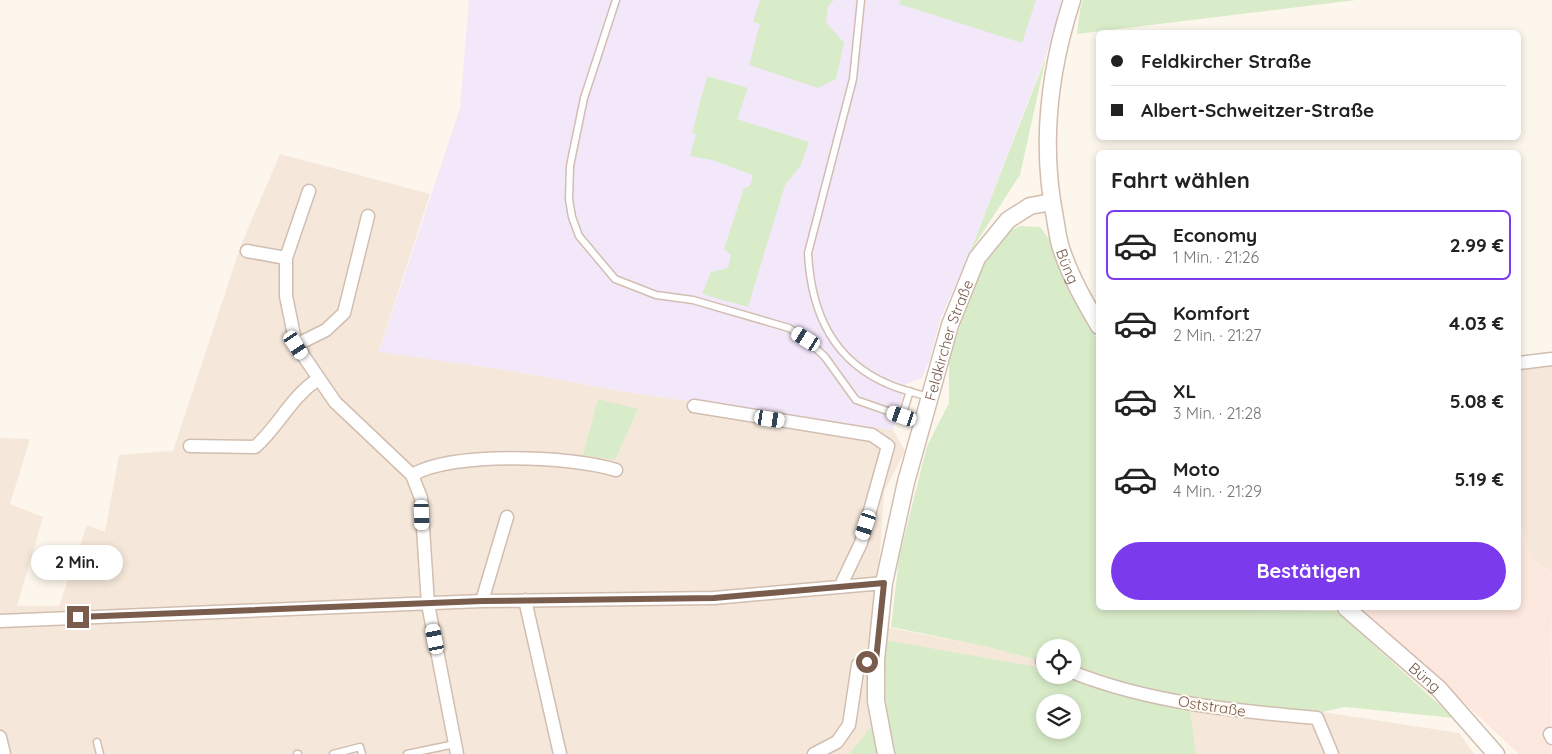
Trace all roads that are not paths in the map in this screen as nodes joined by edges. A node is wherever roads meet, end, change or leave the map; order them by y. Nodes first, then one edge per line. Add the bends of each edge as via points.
1 (616, 0) edge
2 (861, 0) edge
3 (1072, 0) edge
4 (309, 191) dead end
5 (1052, 202) junction
6 (368, 216) dead end
7 (247, 251) dead end
8 (286, 258) junction
9 (1096, 321) edge
10 (296, 345) junction
11 (1552, 359) edge
12 (1521, 363) edge
13 (318, 379) junction
14 (910, 391) junction
15 (930, 397) junction
16 (694, 406) dead end
17 (902, 416) junction
18 (923, 424) junction
19 (190, 446) dead end
20 (616, 470) dead end
21 (412, 475) junction
22 (507, 517) dead end
23 (884, 583) junction
24 (840, 587) junction
25 (525, 600) junction
26 (482, 601) junction
27 (428, 604) junction
28 (1348, 610) edge
29 (0, 621) edge
30 (876, 660) junction
31 (1081, 675) edge
32 (0, 737) edge
33 (97, 742) dead end
34 (456, 749) edge
35 (4, 754) edge
36 (100, 754) edge
37 (333, 754) edge
38 (362, 754) edge
39 (407, 754) edge
40 (560, 754) edge
41 (814, 754) edge
42 (886, 754) edge
43 (1332, 754) edge
44 (1496, 754) edge

1 - 17 lane via 584,98 570,166 569,199 579,236 615,278 656,295 693,300 789,328 825,357 856,400
2 - 14 lane via 854,79 808,254 810,278 823,322 838,347 869,375
3 - 5 street, Büng via 1059,40 1048,108 1047,152
4 - 8 street
5 - 9 street, Büng via 1061,250
5 - 15 street, Feldkircher Straße via 1030,206 1008,220 977,258 950,325
6 - 10 street via 344,313 326,330
7 - 8 street
8 - 10 street via 286,296
10 - 13 street
11 - 12 street
13 - 19 street via 302,390 255,447
13 - 21 street via 335,402
14 - 15 lane
14 - 17 lane
15 - 18 street, Feldkircher Straße
16 - 24 street via 872,435 888,446 861,543
17 - 18 lane
18 - 23 street, Feldkircher Straße via 906,482
20 - 21 street via 570,460 486,460 424,468
21 - 27 street via 421,498
22 - 26 street
23 - 24 street
23 - 30 street, Feldkircher Straße
24 - 25 street via 714,598
25 - 26 street
25 - 40 street
26 - 27 street
27 - 29 street
27 - 34 street
28 - 44 street, Büng via 1439,690
30 - 41 street via 858,665 850,725 837,742
30 - 42 street, Feldkircher Straße via 876,701
31 - 43 street, Oststraße via 1226,711 1317,718
32 - 35 street
33 - 36 lane
34 - 39 lane
37 - 38 lane via 360,747

